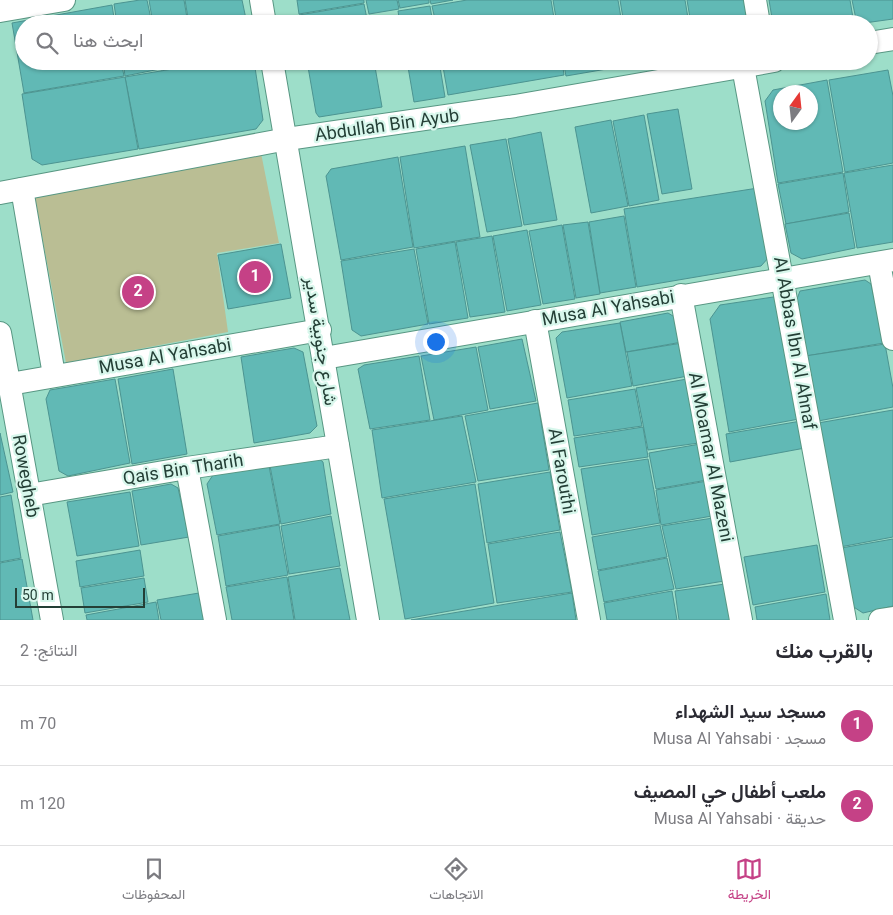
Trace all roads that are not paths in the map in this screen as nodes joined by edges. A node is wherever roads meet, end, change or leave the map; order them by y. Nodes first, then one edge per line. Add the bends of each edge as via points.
1 (64, 0) edge
2 (261, 0) edge
3 (755, 0) edge
4 (0, 11) edge
5 (264, 15) edge
6 (758, 15) edge
7 (893, 39) edge
8 (878, 42) edge
9 (274, 70) edge
10 (725, 70) edge
11 (744, 70) edge
12 (287, 139) junction
13 (22, 189) junction
14 (0, 193) edge
15 (886, 261) edge
16 (784, 278) junction
17 (681, 295) junction
18 (535, 321) junction
19 (320, 330) junction
20 (0, 333) edge
21 (893, 339) edge
22 (324, 358) junction
23 (54, 375) junction
24 (10, 384) junction
25 (7, 410) edge
26 (338, 446) junction
27 (187, 468) junction
28 (29, 495) junction
29 (893, 618) edge
30 (52, 620) edge
31 (215, 620) edge
32 (368, 620) edge
33 (589, 620) edge
34 (741, 620) edge
35 (845, 620) edge
36 (880, 620) edge

1 - 4 street
2 - 5 street
3 - 6 street
7 - 8 street
9 - 12 street, شارع جنوبية سدير
10 - 12 street, Abdullah Bin Ayub via 515,106
11 - 16 street, Al Abbas Ibn Al Ahnaf
12 - 13 street, Abdullah Bin Ayub
12 - 19 street, شارع جنوبية سدير
13 - 14 street, Abdullah Bin Ayub
13 - 23 street
15 - 16 street, Musa Al Yahsabi
15 - 21 street
16 - 17 street, Musa Al Yahsabi
16 - 35 street, Al Abbas Ibn Al Ahnaf
17 - 18 street, Musa Al Yahsabi
17 - 34 street, Al Moamar Al Mazeni
18 - 22 street, Musa Al Yahsabi
18 - 33 street, Al Farouthi
19 - 22 street, شارع جنوبية سدير
19 - 23 street, Musa Al Yahsabi
20 - 24 street, Rowegheb
22 - 26 street, شارع جنوبية سدير
23 - 24 street, Musa Al Yahsabi
24 - 25 street, Rowegheb
25 - 28 street, Rowegheb
26 - 27 street, Qais Bin Tharih
26 - 32 street, شارع جنوبية سدير
27 - 28 street, Qais Bin Tharih
27 - 31 street
28 - 30 street, Rowegheb
29 - 36 street

